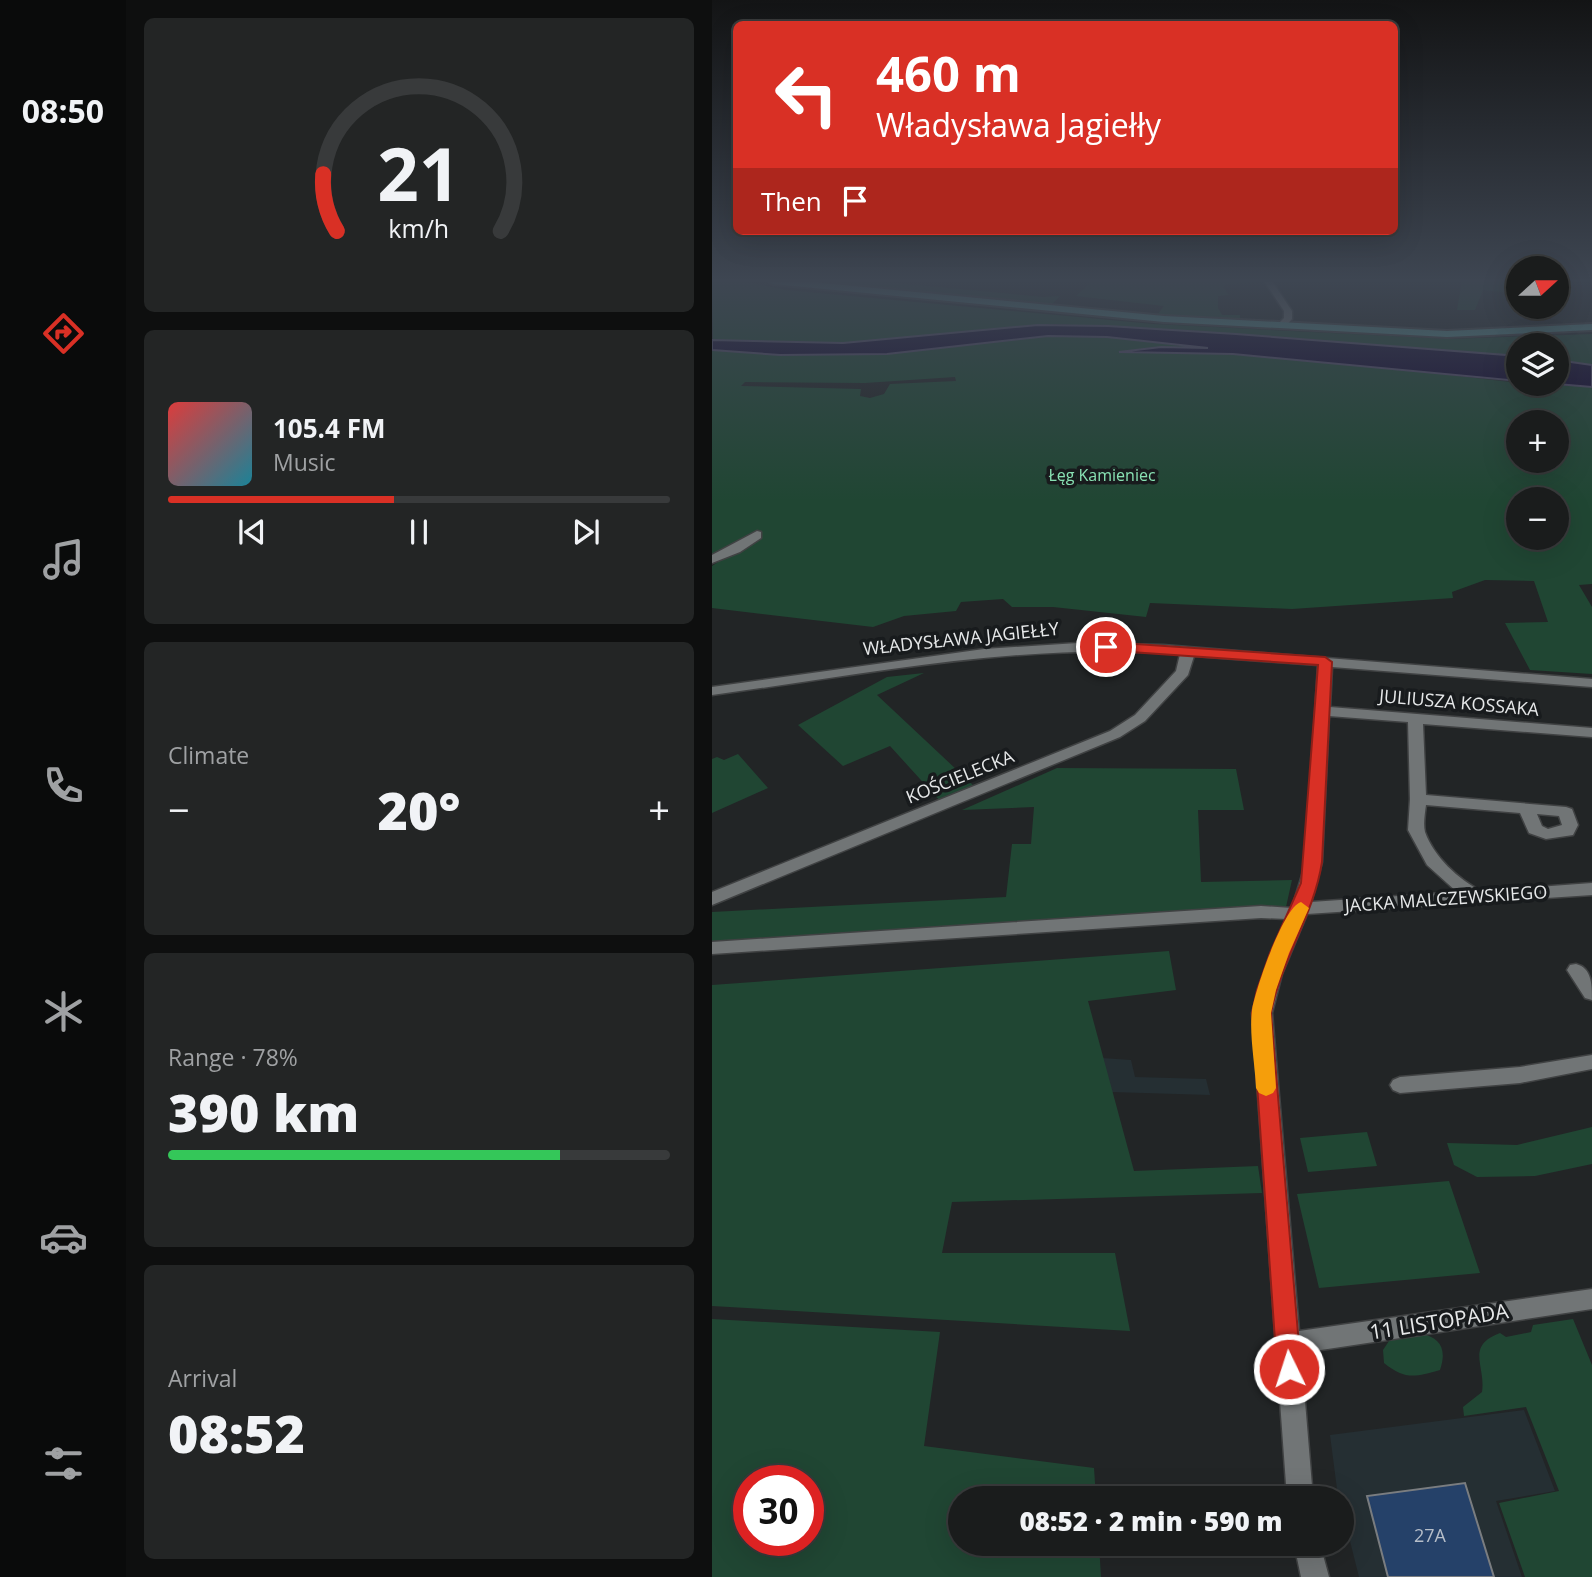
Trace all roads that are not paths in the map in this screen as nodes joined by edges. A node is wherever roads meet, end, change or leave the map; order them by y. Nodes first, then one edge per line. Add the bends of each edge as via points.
1 (757, 535) dead end
2 (712, 559) edge
3 (1189, 651) junction
4 (1325, 662) junction
5 (1592, 683) edge
6 (712, 691) edge
7 (1322, 711) junction
8 (1415, 719) junction
9 (1592, 733) edge
10 (1418, 799) junction
11 (1526, 808) dead end
12 (1592, 889) edge
13 (1481, 898) junction
14 (712, 899) edge
15 (1299, 911) junction
16 (712, 948) edge
17 (1576, 970) dead end
18 (1592, 993) edge
19 (1592, 1062) edge
20 (1400, 1085) dead end
21 (1592, 1300) edge
22 (1287, 1344) junction
23 (1299, 1486) edge
24 (1310, 1556) edge
25 (1315, 1577) edge

1 - 2 street
3 - 4 street, WŁADYSŁAWA JAGIEŁŁY
3 - 6 street, WŁADYSŁAWA JAGIEŁŁY via 1106,647 1009,650
3 - 14 street, KOŚCIELECKA via 1183,672 1140,719 1115,734
4 - 5 street, WŁADYSŁAWA JAGIEŁŁY
4 - 7 street
7 - 8 street, JULIUSZA KOSSAKA
7 - 15 street via 1314,862
8 - 9 street, JULIUSZA KOSSAKA
8 - 10 street
10 - 11 street
10 - 13 street via 1416,830 1433,861
12 - 13 street, JACKA MALCZEWSKIEGO
13 - 15 street, JACKA MALCZEWSKIEGO
15 - 16 street, JACKA MALCZEWSKIEGO
15 - 22 street via 1279,953 1262,1013
17 - 18 street
19 - 20 street via 1519,1076
21 - 22 street, 11 LISTOPADA
22 - 23 street
24 - 25 street

